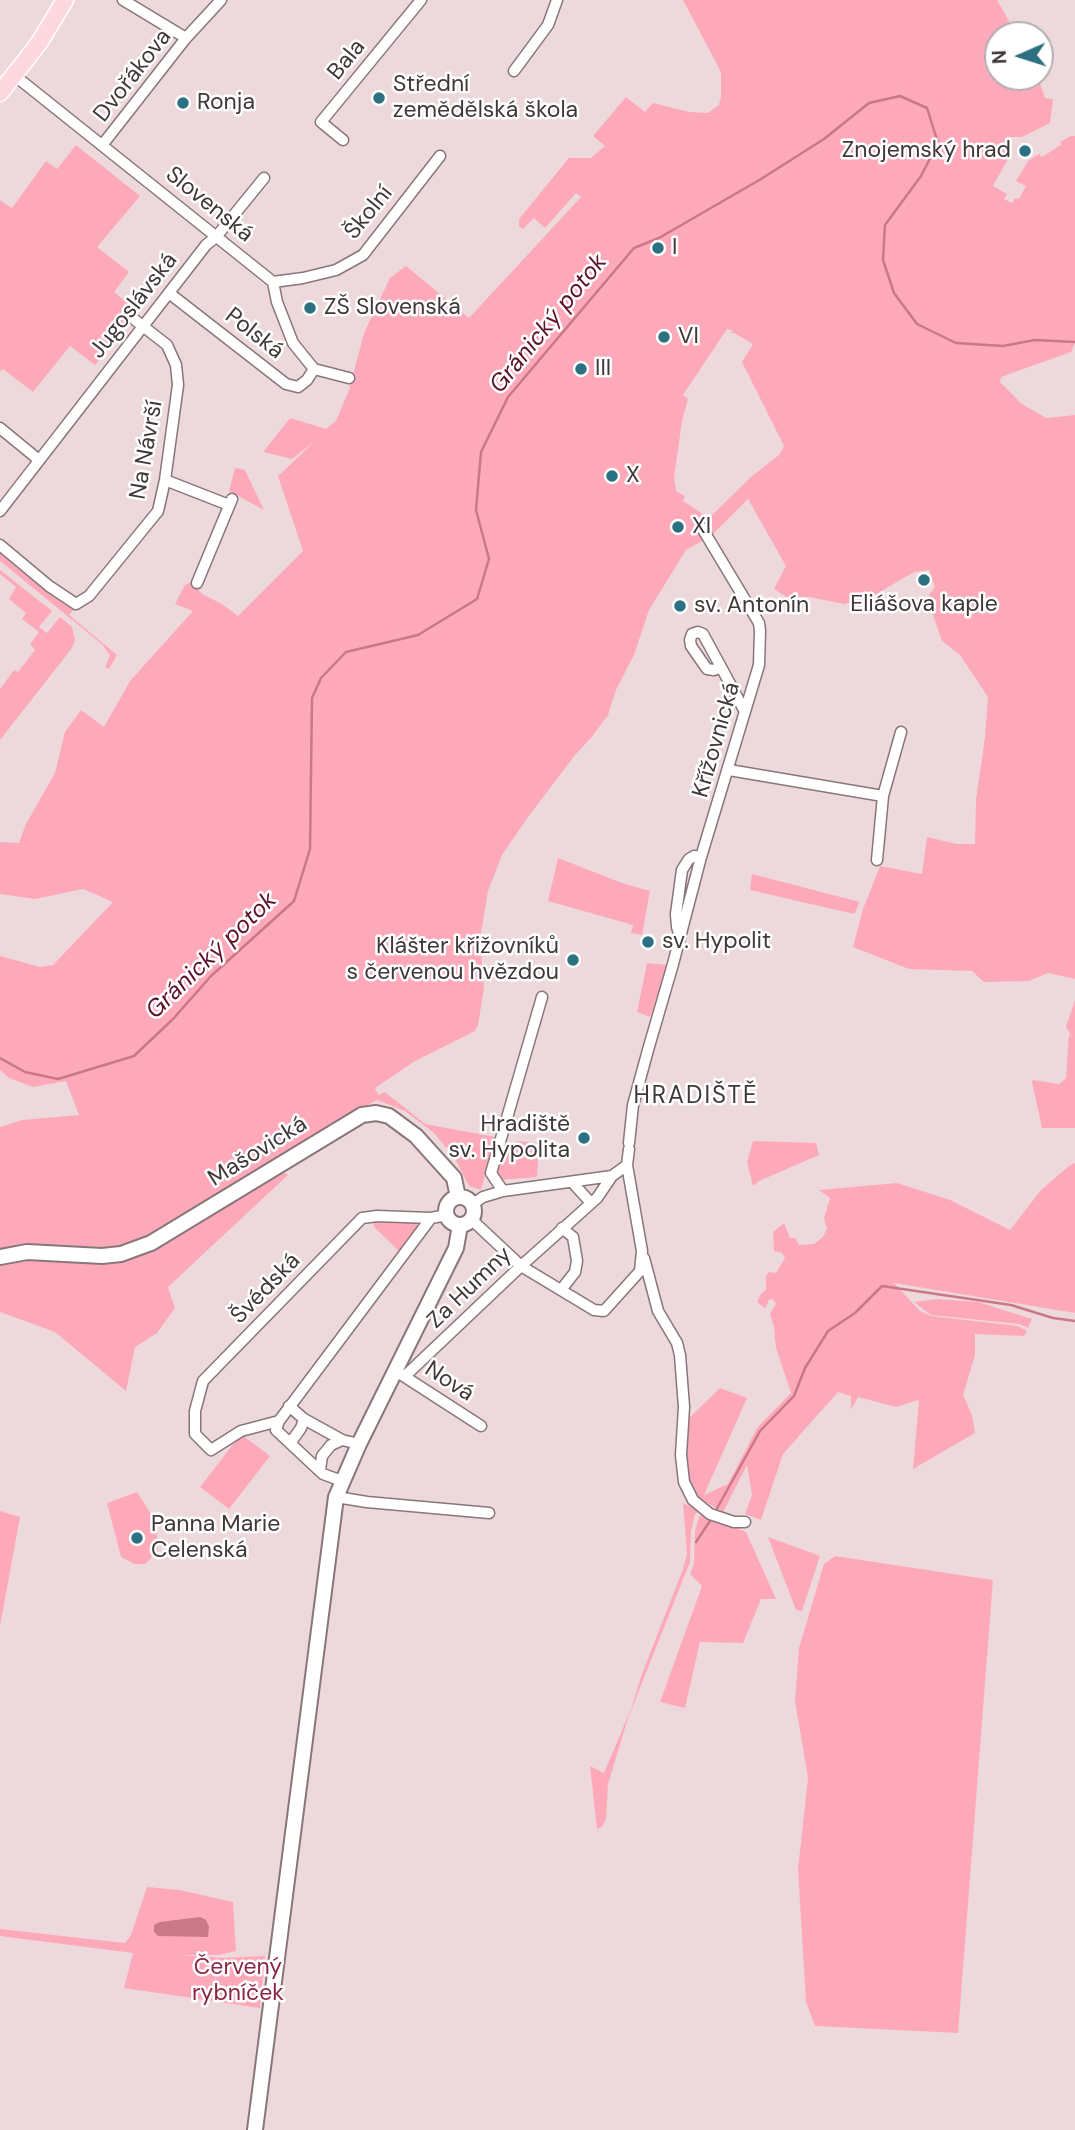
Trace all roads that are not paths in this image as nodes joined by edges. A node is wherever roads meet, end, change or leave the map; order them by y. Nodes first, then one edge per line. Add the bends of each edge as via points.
1 (65, 0) edge
2 (123, 0) edge
3 (221, 0) edge
4 (557, 0) edge
5 (416, 2) edge
6 (186, 38) junction
7 (514, 71) dead end
8 (14, 75) junction
9 (0, 93) edge
10 (342, 140) dead end
11 (103, 144) junction
12 (440, 156) dead end
13 (264, 178) dead end
14 (216, 237) junction
15 (273, 282) junction
16 (169, 293) junction
17 (139, 323) junction
18 (314, 369) junction
19 (349, 378) dead end
20 (0, 428) edge
21 (39, 460) junction
22 (165, 480) junction
23 (0, 511) edge
24 (702, 528) dead end
25 (0, 545) edge
26 (197, 583) dead end
27 (721, 667) dead end
28 (744, 709) junction
29 (901, 732) dead end
30 (729, 770) junction
31 (883, 796) junction
32 (877, 860) dead end
33 (542, 997) dead end
34 (627, 1165) junction
35 (491, 1173) junction
36 (612, 1176) junction
37 (572, 1182) junction
38 (503, 1191) junction
39 (457, 1197) junction
40 (478, 1200) junction
41 (591, 1203) junction
42 (447, 1215) junction
43 (431, 1218) junction
44 (466, 1222) junction
45 (562, 1228) junction
46 (642, 1251) junction
47 (0, 1257) edge
48 (521, 1266) junction
49 (561, 1290) junction
50 (400, 1374) junction
51 (289, 1406) junction
52 (304, 1419) junction
53 (278, 1421) junction
54 (481, 1426) dead end
55 (342, 1440) junction
56 (291, 1442) junction
57 (359, 1444) junction
58 (320, 1470) junction
59 (342, 1481) junction
60 (336, 1497) junction
61 (489, 1513) dead end
62 (745, 1522) dead end
63 (256, 2130) edge

1 - 8 main road
2 - 6 street
3 - 6 street, Dvořákova
4 - 7 street via 548,24
5 - 10 street, Bala via 321,122
6 - 11 street, Dvořákova
8 - 9 main road
8 - 11 street, Slovenská
11 - 14 street, Slovenská
12 - 15 street, Školní via 363,255 336,271
13 - 14 street, Jugoslávská
14 - 15 street, Slovenská
14 - 16 street, Jugoslávská
15 - 18 street via 293,344
16 - 17 street, Jugoslávská
16 - 18 street, Polská via 286,384 298,387
17 - 21 street, Jugoslávská
17 - 22 street, Na Návrší via 167,345 176,365 178,385
18 - 19 street
20 - 21 street
21 - 23 street
22 - 25 street, Na Návrší via 158,511 89,596 76,604
22 - 26 street via 230,502
24 - 28 street, Křížovnická via 759,623 759,665
27 - 28 street
28 - 30 street, Křížovnická
29 - 31 street
30 - 31 street
30 - 34 street, Křížovnická via 701,857 689,859 682,870 676,914 681,937 633,1105
31 - 32 street
33 - 35 street
34 - 36 street
34 - 46 street, Křížovnická
35 - 38 street
35 - 40 street
36 - 37 street
36 - 41 street, Za Humny
37 - 38 street
37 - 41 street
38 - 40 street
39 - 40 street
39 - 42 street via 449,1202
39 - 47 street, Mašovická via 454,1178 416,1136 389,1116 376,1113 362,1115 150,1243 102,1256 27,1252
40 - 44 street
41 - 45 street, Za Humny
42 - 43 street
42 - 44 street via 452,1222
43 - 51 street
43 - 53 street, Švédská via 362,1218 203,1381 195,1434 211,1450 241,1431
44 - 48 street
44 - 50 street
45 - 48 street, Za Humny
45 - 49 street via 573,1237 577,1261 575,1272
46 - 49 street via 640,1271 604,1311 593,1310
46 - 62 street, Křížovnická via 658,1311 680,1355 682,1473 688,1492 718,1518
48 - 49 street
48 - 50 street, Za Humny
50 - 54 street, Nová
50 - 57 street
51 - 52 street
51 - 53 street
52 - 55 street
52 - 56 street
53 - 56 street via 276,1430
55 - 57 street
55 - 58 street via 321,1456
56 - 58 street
57 - 59 street
58 - 59 street
59 - 60 street
60 - 61 street
60 - 63 street

